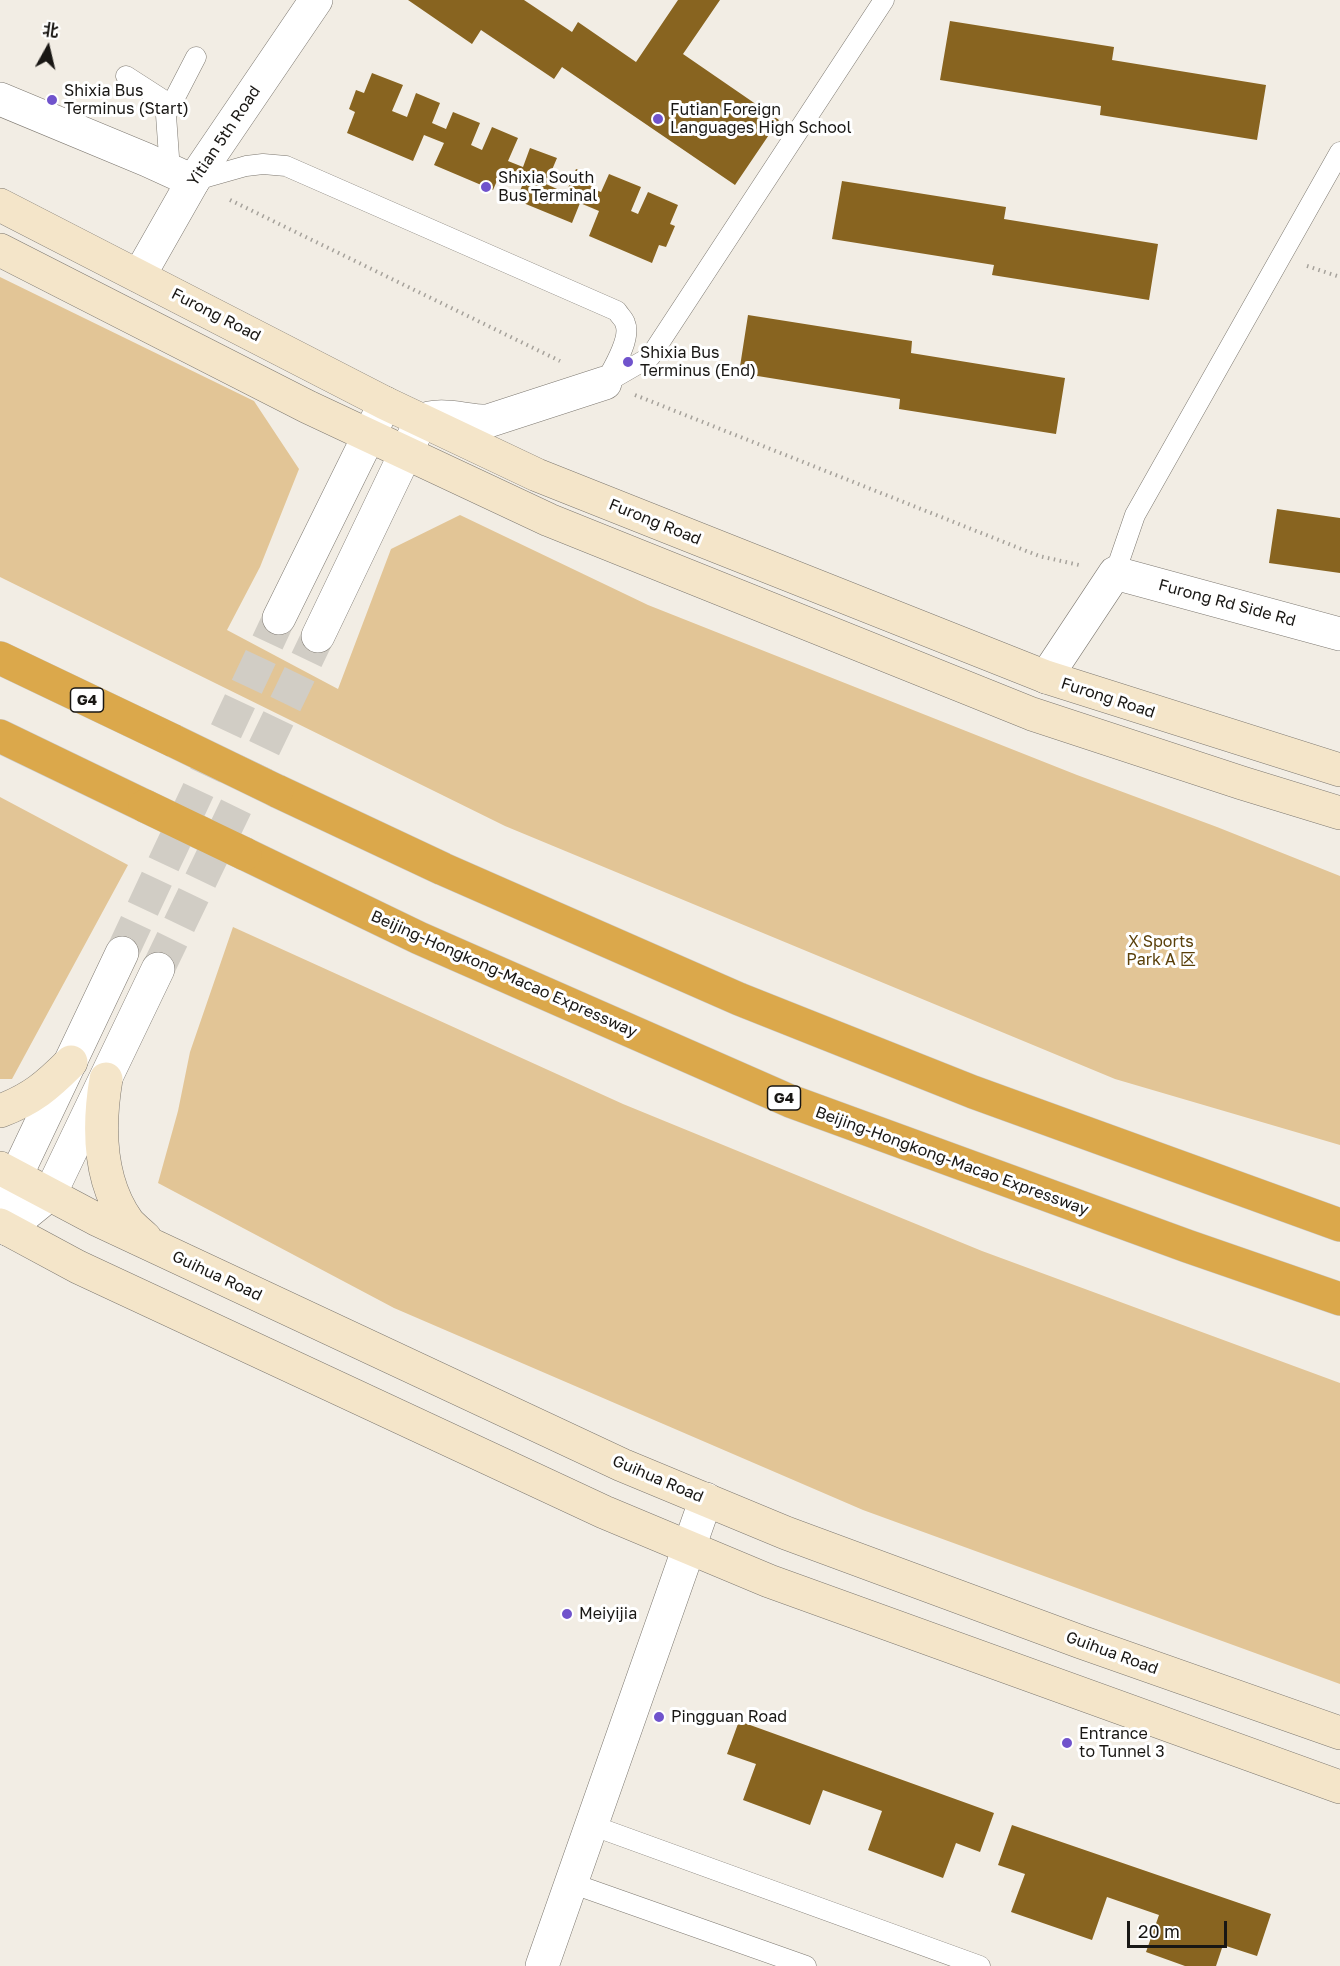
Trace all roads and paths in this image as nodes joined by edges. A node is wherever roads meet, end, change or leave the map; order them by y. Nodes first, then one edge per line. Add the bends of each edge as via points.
1 (316, 0) edge
2 (884, 0) edge
3 (196, 57) dead end
4 (126, 76) dead end
5 (0, 99) edge
6 (171, 105) junction
7 (1340, 152) edge
8 (182, 176) junction
9 (0, 205) edge
10 (0, 250) edge
11 (1281, 257) junction
12 (139, 276) junction
13 (1340, 277) edge
14 (605, 383) junction
15 (385, 403) junction
16 (421, 421) junction
17 (369, 436) junction
18 (406, 453) junction
19 (1115, 573) junction
20 (279, 618) tunnel mouth
21 (1340, 634) edge
22 (318, 636) tunnel mouth
23 (0, 658) edge
24 (1046, 677) junction
25 (0, 736) edge
26 (1340, 770) edge
27 (1340, 813) edge
28 (122, 953) tunnel mouth
29 (158, 969) tunnel mouth
30 (70, 1062) junction
31 (106, 1078) junction
32 (0, 1111) edge
33 (8, 1172) edge
34 (50, 1194) junction
35 (1340, 1225) edge
36 (2, 1233) edge
37 (153, 1246) junction
38 (1340, 1299) edge
39 (706, 1499) junction
40 (689, 1547) junction
41 (1340, 1733) edge
42 (1340, 1787) edge
43 (591, 1825) junction
44 (571, 1883) junction
45 (542, 1966) edge
46 (806, 1966) edge
47 (980, 1966) edge

1 - 8 street, Yitian 5th Road
2 - 14 lane via 650,357
3 - 6 lane
4 - 6 lane
5 - 8 street
6 - 8 lane via 166,115
7 - 11 lane
8 - 12 street, Yitian 5th Road
8 - 14 lane via 263,164 286,166 617,311 627,332
9 - 12 main road, Furong Road
10 - 17 main road
11 - 13 path
11 - 19 lane via 1134,515
12 - 15 main road, Furong Road
14 - 16 street via 488,421
15 - 16 main road, Furong Road
15 - 17 street
16 - 18 street
16 - 24 main road, Furong Road via 537,475
17 - 18 main road
17 - 20 street
18 - 22 street
18 - 27 main road via 549,520 1032,714
19 - 21 street, Furong Rd Side Rd
19 - 24 street
23 - 35 highway, G4, bridge via 443,869 739,999 973,1092
24 - 26 main road, Furong Road
25 - 38 highway, Beijing-Hongkong-Macao Expressway / G4, bridge via 419,938 790,1101
28 - 30 street
29 - 31 street
30 - 32 main road via 48,1086
30 - 33 street
31 - 34 street
31 - 37 main road via 100,1138 104,1167 129,1223
33 - 34 main road, Guihua Road
33 - 36 street
34 - 36 street
34 - 37 main road, Guihua Road
36 - 40 main road via 604,1512
37 - 39 main road, Guihua Road via 622,1465
39 - 40 street
39 - 41 main road, Guihua Road via 786,1533 1081,1642
40 - 42 main road via 769,1581
40 - 43 street
43 - 44 street
43 - 47 lane
44 - 45 street
44 - 46 lane

